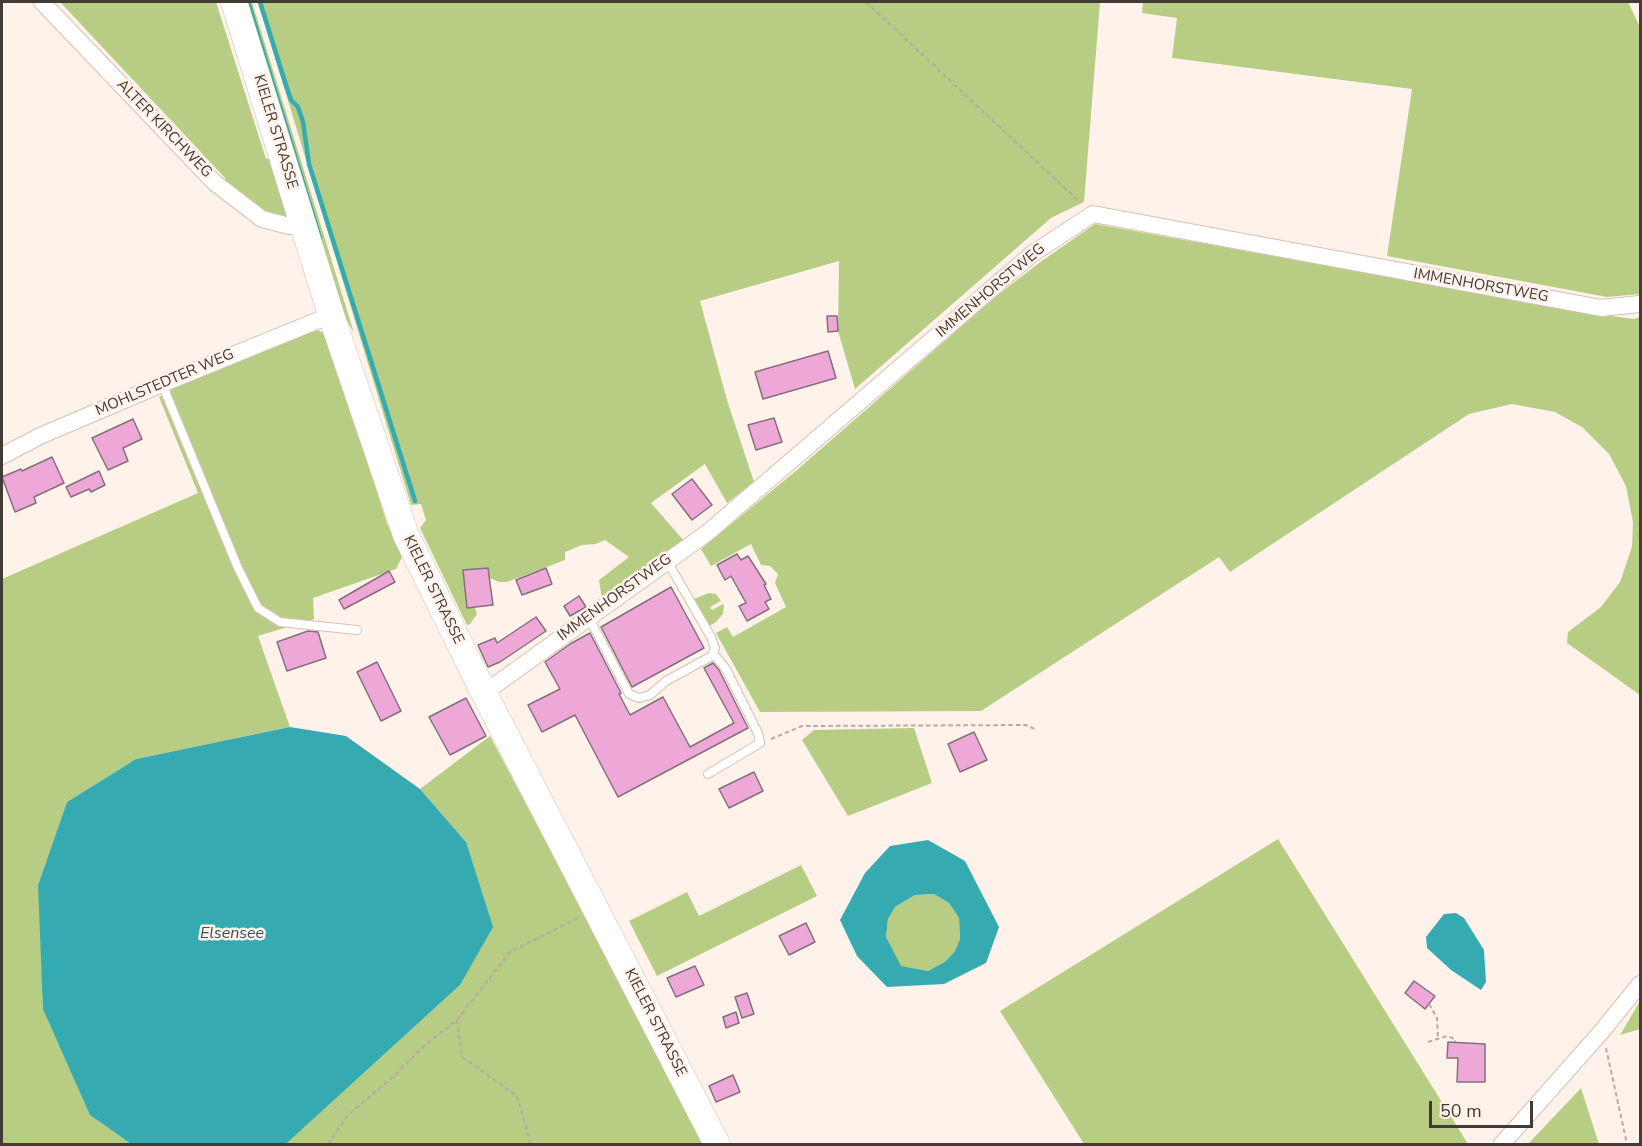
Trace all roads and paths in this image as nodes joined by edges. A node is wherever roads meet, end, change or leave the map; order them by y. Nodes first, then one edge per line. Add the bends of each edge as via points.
1 (42, 2) edge
2 (234, 2) edge
3 (866, 2) edge
4 (1093, 214) junction
5 (304, 225) junction
6 (1641, 304) edge
7 (331, 315) junction
8 (162, 384) junction
9 (2, 456) edge
10 (667, 561) junction
11 (589, 618) junction
12 (357, 630) dead end
13 (713, 653) junction
14 (484, 693) junction
15 (1037, 730) dead end
16 (760, 743) junction
17 (708, 774) dead end
18 (597, 909) junction
19 (1641, 984) edge
20 (1429, 1004) dead end
21 (457, 1020) junction
22 (1602, 1031) junction
23 (1438, 1038) junction
24 (1428, 1042) dead end
25 (1455, 1042) dead end
26 (328, 1144) edge
27 (531, 1144) edge
28 (717, 1144) edge
29 (1502, 1144) edge
30 (1627, 1144) edge

1 - 5 street, ALTER KIRCHWEG via 215,183 262,219 289,226
2 - 5 main road, KIELER STRASSE
3 - 4 path
4 - 6 street, IMMENHORSTWEG via 1601,308
4 - 10 street, IMMENHORSTWEG via 1032,254 707,533
5 - 7 main road, KIELER STRASSE
7 - 8 street, MOHLSTEDTER WEG
7 - 14 main road, KIELER STRASSE via 406,535
8 - 9 street, MOHLSTEDTER WEG
8 - 12 lane via 258,608 280,622
10 - 11 street, IMMENHORSTWEG
10 - 13 lane via 711,638
11 - 13 lane via 629,694 639,698
11 - 14 street, IMMENHORSTWEG
13 - 16 lane via 726,669
14 - 18 main road, KIELER STRASSE
15 - 16 path via 1026,724 802,726
16 - 17 lane
18 - 21 path via 510,952
18 - 28 main road, KIELER STRASSE
19 - 22 street
20 - 23 path via 1437,1018
21 - 26 path via 348,1115
21 - 27 path via 462,1057 517,1096
22 - 29 street
22 - 30 path
23 - 24 path
23 - 25 path via 1447,1036

